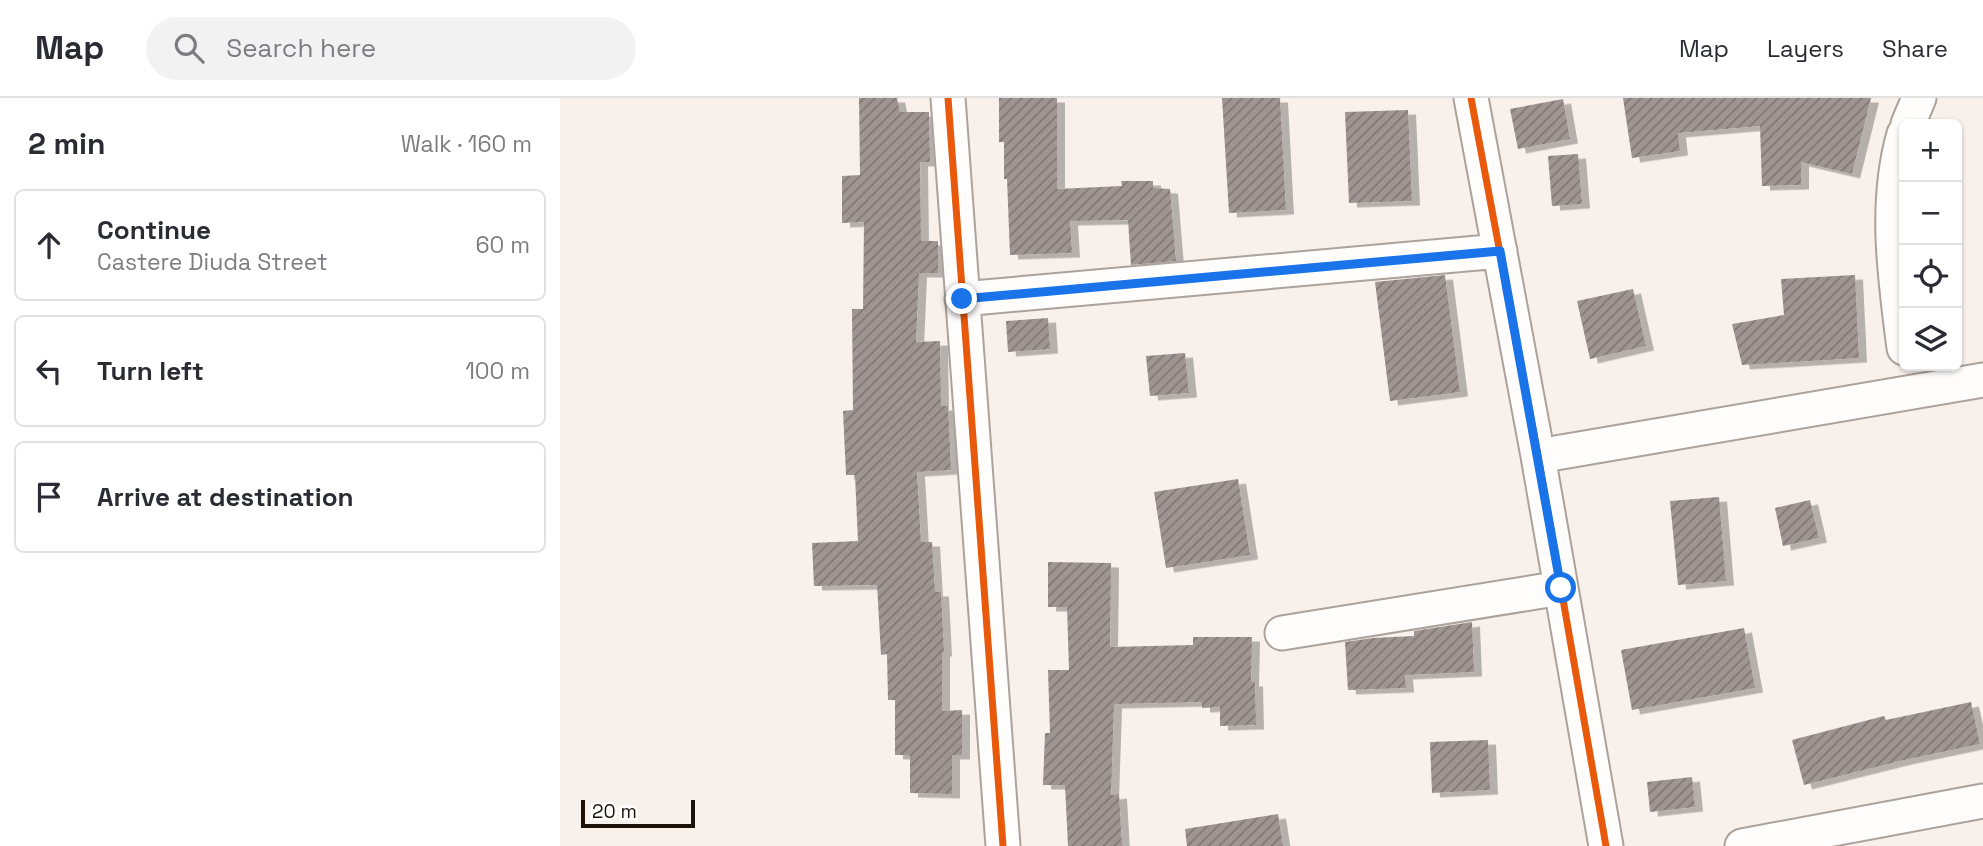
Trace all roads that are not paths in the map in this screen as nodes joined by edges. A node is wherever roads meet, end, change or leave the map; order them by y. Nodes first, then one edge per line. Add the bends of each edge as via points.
1 (948, 98) edge
2 (1471, 98) edge
3 (1919, 98) edge
4 (1910, 119) edge
5 (1899, 163) edge
6 (1500, 251) junction
7 (962, 299) junction
8 (1899, 309) edge
9 (1908, 379) edge
10 (1983, 380) edge
11 (1538, 456) junction
12 (1561, 588) junction
13 (1282, 634) dead end
14 (1983, 801) edge
15 (1003, 846) edge
16 (1606, 846) edge
17 (1742, 846) edge

1 - 7 street
2 - 6 street
3 - 4 street
5 - 8 street via 1893,231
6 - 7 street
6 - 11 street
7 - 15 street
9 - 10 street
9 - 11 street
11 - 12 street
12 - 13 street
12 - 16 street
14 - 17 street

